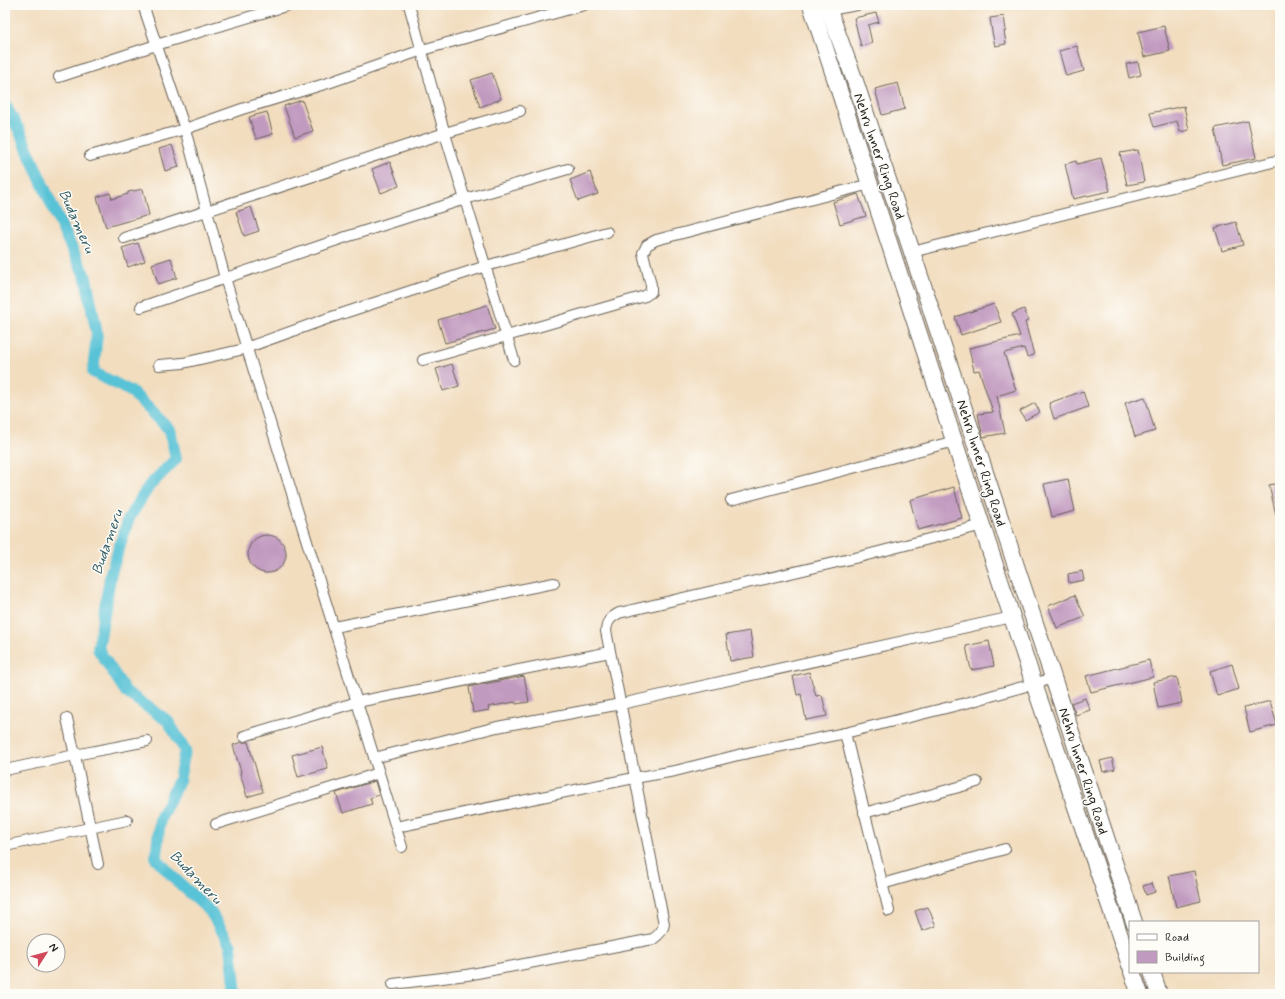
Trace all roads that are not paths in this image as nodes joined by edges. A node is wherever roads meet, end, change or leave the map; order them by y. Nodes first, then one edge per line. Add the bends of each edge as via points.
1 (143, 5) edge
2 (289, 5) edge
3 (409, 5) edge
4 (584, 5) edge
5 (811, 5) edge
6 (857, 5) edge
7 (828, 8) edge
8 (156, 45) junction
9 (422, 50) junction
10 (59, 77) dead end
11 (520, 111) dead end
12 (184, 129) junction
13 (445, 133) junction
14 (90, 156) dead end
15 (1280, 160) edge
16 (568, 170) dead end
17 (870, 184) junction
18 (465, 199) junction
19 (207, 211) junction
20 (607, 232) dead end
21 (124, 238) dead end
22 (912, 252) junction
23 (486, 266) junction
24 (225, 278) junction
25 (141, 307) dead end
26 (506, 335) junction
27 (247, 347) junction
28 (423, 360) dead end
29 (514, 360) dead end
30 (159, 365) dead end
31 (955, 441) junction
32 (731, 500) dead end
33 (983, 525) junction
34 (554, 583) dead end
35 (1012, 617) junction
36 (334, 627) junction
37 (610, 652) junction
38 (1054, 678) junction
39 (1034, 684) junction
40 (357, 702) junction
41 (621, 704) junction
42 (67, 718) dead end
43 (845, 733) junction
44 (244, 736) dead end
45 (147, 741) dead end
46 (75, 755) junction
47 (374, 758) junction
48 (5, 770) edge
49 (379, 773) junction
50 (634, 778) junction
51 (977, 782) dead end
52 (864, 813) junction
53 (127, 820) dead end
54 (216, 824) dead end
55 (396, 827) junction
56 (91, 828) junction
57 (5, 846) edge
58 (402, 847) dead end
59 (1005, 849) dead end
60 (98, 864) dead end
61 (882, 884) junction
62 (889, 910) dead end
63 (1134, 921) edge
64 (1129, 962) edge
65 (1132, 973) edge
66 (1152, 973) edge
67 (394, 984) dead end
68 (1140, 994) edge
69 (1160, 994) edge

1 - 8 street
2 - 8 street
3 - 9 street
4 - 9 street
5 - 17 main road
6 - 7 street
7 - 22 main road, Nehru Inner Ring Road
8 - 10 street
8 - 12 street
9 - 12 street
9 - 13 street
11 - 13 street
12 - 14 street
12 - 19 street
13 - 18 street
13 - 19 street
15 - 22 street
16 - 18 street
17 - 26 street via 656,240 647,245 644,253 651,285 651,292 645,296
17 - 31 main road
18 - 23 street
18 - 24 street
19 - 21 street
19 - 24 street
20 - 23 street
22 - 38 main road, Nehru Inner Ring Road
23 - 26 street
23 - 27 street
24 - 25 street
24 - 27 street
26 - 28 street
26 - 29 street
27 - 30 street via 183,363
27 - 36 street
31 - 32 street
31 - 33 main road
33 - 35 main road
33 - 37 street via 619,613 611,617 607,623
34 - 36 street
35 - 39 main road
35 - 41 street
36 - 40 street
37 - 40 street
37 - 41 street
38 - 39 street
38 - 63 main road, Nehru Inner Ring Road
39 - 43 street
39 - 64 main road
40 - 44 street
40 - 47 street
41 - 47 street via 497,727
41 - 50 street
42 - 46 street
43 - 50 street
43 - 52 street
45 - 46 street
46 - 48 street
46 - 56 street
47 - 49 street
49 - 54 street
49 - 55 street
50 - 55 street
50 - 67 street via 664,924 658,935 653,939 467,974
51 - 52 street
52 - 61 street
53 - 56 street
55 - 58 street
56 - 57 street
56 - 60 street
59 - 61 street
61 - 62 street
65 - 68 main road
66 - 69 main road

